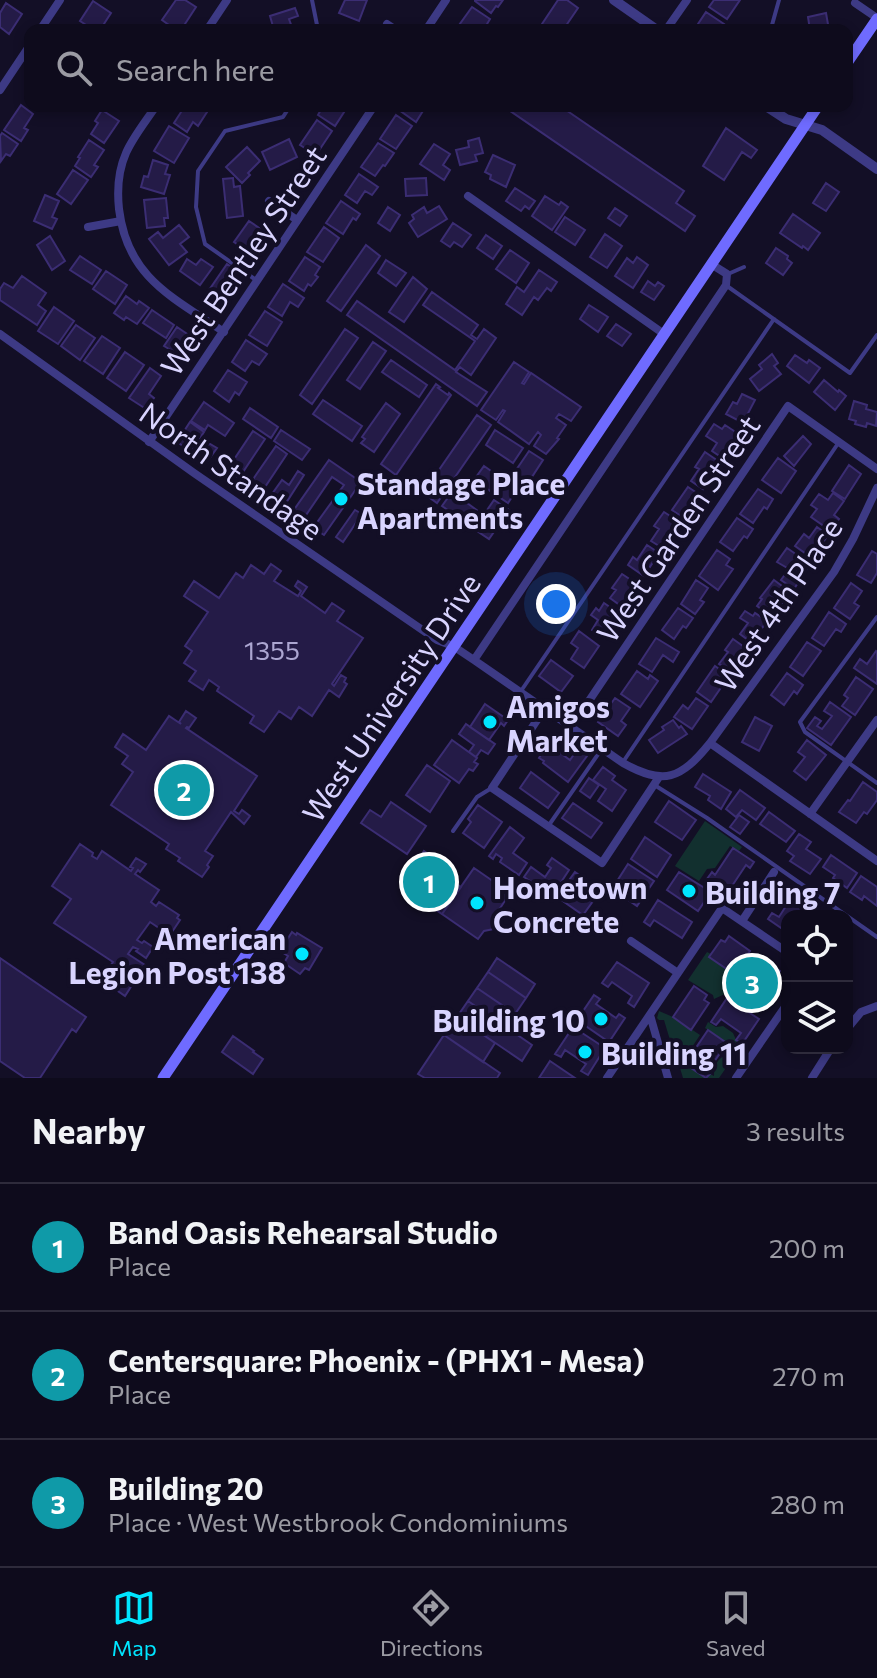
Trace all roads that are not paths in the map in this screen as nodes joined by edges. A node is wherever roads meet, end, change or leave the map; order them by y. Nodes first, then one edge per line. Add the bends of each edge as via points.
1 (60, 0) edge
2 (227, 0) edge
3 (312, 0) edge
4 (446, 0) edge
5 (615, 0) edge
6 (687, 0) edge
7 (779, 0) edge
8 (855, 3) dead end
9 (876, 23) edge
10 (44, 24) edge
11 (214, 24) edge
12 (317, 24) edge
13 (430, 24) edge
14 (649, 24) edge
15 (670, 24) edge
16 (772, 24) edge
17 (24, 54) edge
18 (853, 55) edge
19 (0, 90) edge
20 (152, 112) edge
21 (286, 112) edge
22 (370, 112) edge
23 (775, 112) edge
24 (814, 112) edge
25 (805, 126) junction
26 (877, 169) edge
27 (468, 196) dead end
28 (269, 201) dead end
29 (297, 220) junction
30 (121, 221) junction
31 (88, 227) dead end
32 (711, 264) junction
33 (744, 267) dead end
34 (727, 274) junction
35 (257, 281) junction
36 (726, 285) junction
37 (774, 319) junction
38 (224, 332) junction
39 (0, 334) edge
40 (664, 334) junction
41 (877, 335) edge
42 (149, 442) junction
43 (839, 442) junction
44 (877, 469) edge
45 (877, 488) edge
46 (877, 617) edge
47 (453, 646) junction
48 (474, 660) junction
49 (521, 692) junction
50 (545, 708) junction
51 (877, 720) edge
52 (572, 726) junction
53 (710, 743) junction
54 (602, 748) junction
55 (847, 762) junction
56 (623, 763) junction
57 (656, 781) junction
58 (877, 783) edge
59 (492, 788) junction
60 (810, 814) junction
61 (548, 826) junction
62 (453, 831) dead end
63 (877, 861) edge
64 (774, 872) dead end
65 (742, 921) junction
66 (877, 937) edge
67 (631, 941) dead end
68 (781, 948) edge
69 (678, 973) junction
70 (877, 1006) edge
71 (781, 1013) edge
72 (650, 1015) junction
73 (853, 1022) edge
74 (827, 1054) edge
75 (163, 1078) edge
76 (607, 1078) edge
77 (668, 1078) edge
78 (736, 1078) edge
79 (812, 1078) edge

1 - 10 street
2 - 11 street
3 - 12 lane
4 - 13 street
5 - 14 street
6 - 15 street
7 - 16 lane
8 - 9 street
9 - 18 main road
17 - 19 street
20 - 30 street via 126,153 119,179
21 - 35 lane via 225,131 198,171 196,207 205,244
22 - 29 street, West Bentley Street
23 - 25 street
24 - 25 main road, West University Drive
25 - 26 street via 822,130
25 - 32 main road, West University Drive
27 - 40 street
28 - 29 street
29 - 35 street, West Bentley Street
30 - 31 street
30 - 38 street via 136,263 174,298
32 - 34 street
32 - 40 main road, West University Drive
33 - 34 lane
34 - 36 street, West University Drive
35 - 38 street, West Bentley Street
36 - 37 lane
36 - 48 street, West University Drive
37 - 41 lane via 850,373
37 - 49 lane
38 - 42 street, West Bentley Street
39 - 42 street, North Standage
40 - 47 main road, West University Drive
42 - 47 street, North Standage
43 - 44 street, West Garden Street
43 - 52 street, West Garden Street via 788,406
43 - 56 lane
45 - 53 street, West 4th Place via 834,572
46 - 55 lane via 800,722 805,732
47 - 48 street, North Standage
47 - 75 main road, West University Drive
48 - 49 street, North Standage
49 - 50 street, North Standage
50 - 52 street, North Standage
50 - 59 street
51 - 55 street
52 - 54 street, North Standage
53 - 57 street via 683,770
53 - 60 street
54 - 56 street, North Standage
54 - 61 lane
55 - 58 lane
55 - 60 street
56 - 57 street, North Standage
57 - 61 street via 602,863
57 - 66 lane
59 - 61 street
59 - 62 lane via 477,797
60 - 63 street
64 - 65 street
65 - 68 street
65 - 69 street via 722,908
67 - 69 street
69 - 72 street
70 - 73 street
71 - 78 street
72 - 76 street
72 - 77 street
74 - 79 street

